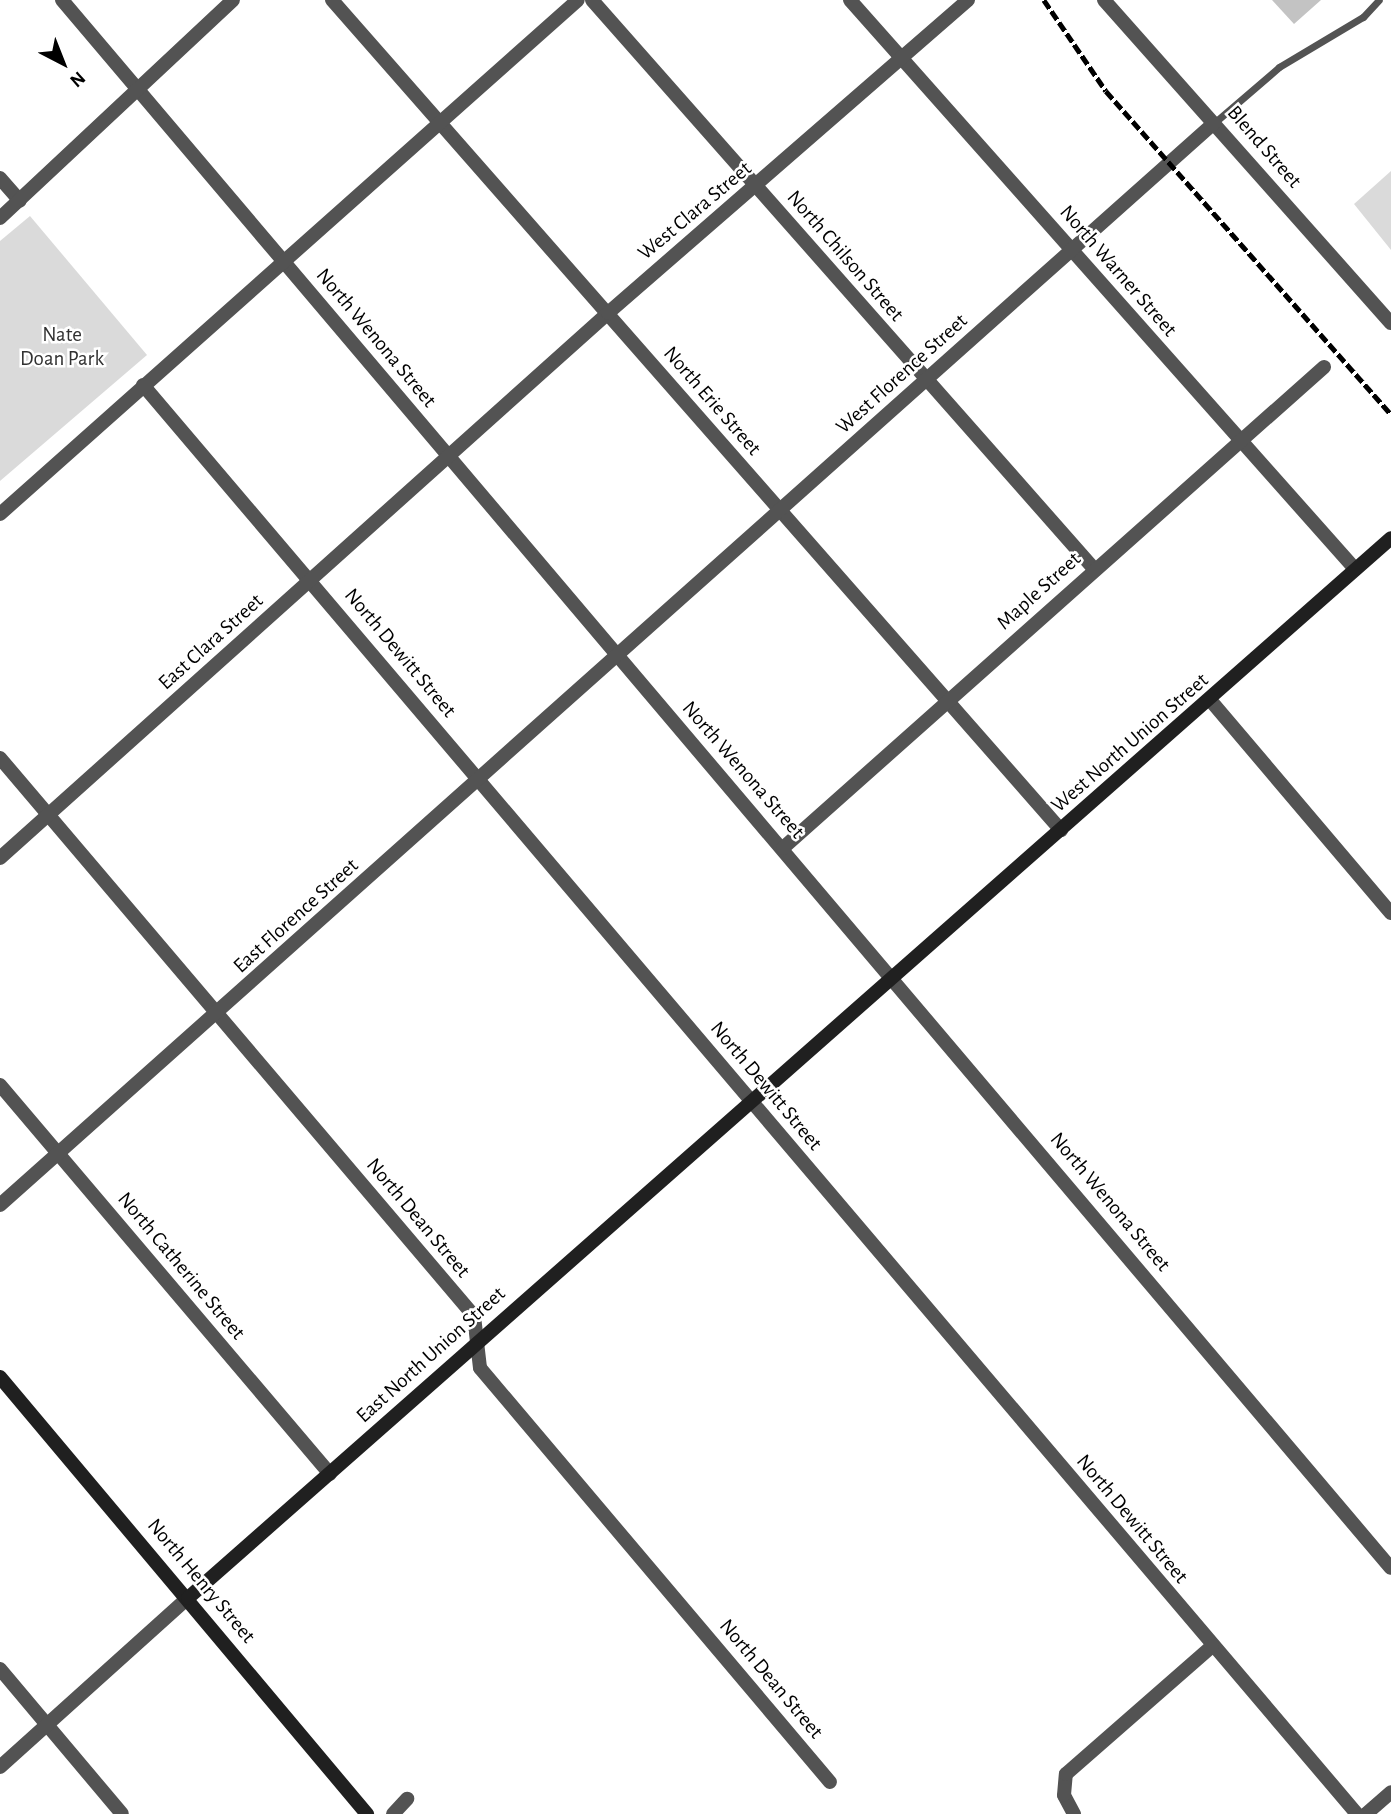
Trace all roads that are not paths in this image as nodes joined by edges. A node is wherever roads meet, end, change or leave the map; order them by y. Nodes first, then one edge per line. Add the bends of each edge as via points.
1 (62, 0) edge
2 (233, 0) edge
3 (332, 0) edge
4 (578, 0) edge
5 (592, 0) edge
6 (850, 0) edge
7 (968, 0) edge
8 (1104, 0) edge
9 (1379, 0) edge
10 (902, 59) junction
11 (139, 91) junction
12 (440, 122) junction
13 (1214, 123) junction
14 (0, 178) edge
15 (757, 187) junction
16 (20, 201) junction
17 (0, 218) edge
18 (1071, 250) junction
19 (283, 261) junction
20 (608, 313) junction
21 (1391, 323) edge
22 (1324, 367) dead end
23 (927, 382) junction
24 (143, 386) junction
25 (1240, 442) junction
26 (449, 457) junction
27 (779, 510) junction
28 (0, 514) edge
29 (1391, 538) edge
30 (1355, 569) junction
31 (1095, 570) junction
32 (312, 581) junction
33 (617, 655) junction
34 (949, 701) junction
35 (1211, 701) junction
36 (0, 758) edge
37 (481, 779) junction
38 (48, 815) junction
39 (1061, 830) junction
40 (783, 848) junction
41 (0, 858) edge
42 (1391, 913) edge
43 (894, 978) junction
44 (218, 1013) junction
45 (0, 1084) edge
46 (751, 1101) junction
47 (58, 1154) junction
48 (0, 1205) edge
49 (477, 1342) junction
50 (0, 1377) edge
51 (330, 1474) junction
52 (1391, 1567) edge
53 (188, 1598) junction
54 (1212, 1646) junction
55 (0, 1669) edge
56 (47, 1725) junction
57 (0, 1767) edge
58 (830, 1782) dead end
59 (1391, 1791) edge
60 (407, 1799) dead end
61 (122, 1814) edge
62 (367, 1814) edge
63 (393, 1814) edge
64 (1074, 1814) edge
65 (1357, 1814) edge
66 (1366, 1814) edge

1 - 11 street, North Wenona Street
2 - 11 street via 151,71
3 - 12 street, North Erie Street
4 - 12 street
5 - 15 street, North Chilson Street
6 - 10 street, North Warner Street
7 - 10 street, West Clara Street
8 - 13 street, Blend Street
9 - 13 lane via 1363,17 1279,67
10 - 15 street, West Clara Street
10 - 18 street, North Warner Street
11 - 16 street
11 - 19 street, North Wenona Street
12 - 19 street
12 - 20 street, North Erie Street
13 - 18 street, West Florence Street
13 - 21 street, Blend Street
14 - 16 street
15 - 20 street, West Clara Street
15 - 23 street, North Chilson Street
16 - 17 street
18 - 23 street, West Florence Street
18 - 25 street, North Warner Street
19 - 24 street
19 - 26 street, North Wenona Street
20 - 26 street, West Clara Street
20 - 27 street, North Erie Street
22 - 25 street, Maple Street
23 - 27 street, West Florence Street
23 - 31 street, North Chilson Street
24 - 28 street
24 - 32 street, North Dewitt Street
25 - 30 street, North Warner Street
25 - 31 street, Maple Street
26 - 32 street, East Clara Street
26 - 33 street, North Wenona Street
27 - 33 street, West Florence Street
27 - 34 street, North Erie Street
29 - 30 street, West North Union Street
30 - 35 street, West North Union Street
31 - 34 street, Maple Street
32 - 37 street, North Dewitt Street
32 - 38 street, East Clara Street
33 - 37 street, East Florence Street
33 - 40 street, North Wenona Street
34 - 39 street, North Erie Street
34 - 40 street, Maple Street
35 - 39 street, West North Union Street
35 - 42 street
36 - 38 street, North Dean Street
37 - 44 street, East Florence Street
37 - 46 street, North Dewitt Street
38 - 41 street, East Clara Street
38 - 44 street, North Dean Street
39 - 43 street, West North Union Street
40 - 43 street, North Wenona Street
43 - 46 street, East North Union Street
43 - 52 street, North Wenona Street
44 - 47 street, East Florence Street
44 - 49 street, North Dean Street via 474,1316
45 - 47 street, North Catherine Street
46 - 49 street, East North Union Street
46 - 54 street, North Dewitt Street
47 - 48 street, East Florence Street
47 - 51 street, North Catherine Street
49 - 51 street, East North Union Street
49 - 58 street, North Dean Street via 480,1368
50 - 53 street, North Henry Street
51 - 53 street, East North Union Street
53 - 56 street, East North Union Street
53 - 62 street, North Henry Street
54 - 64 street via 1075,1764 1062,1783
54 - 65 street, North Dewitt Street
55 - 56 street
56 - 57 street, East North Union Street
56 - 61 street
59 - 66 street
60 - 63 street

